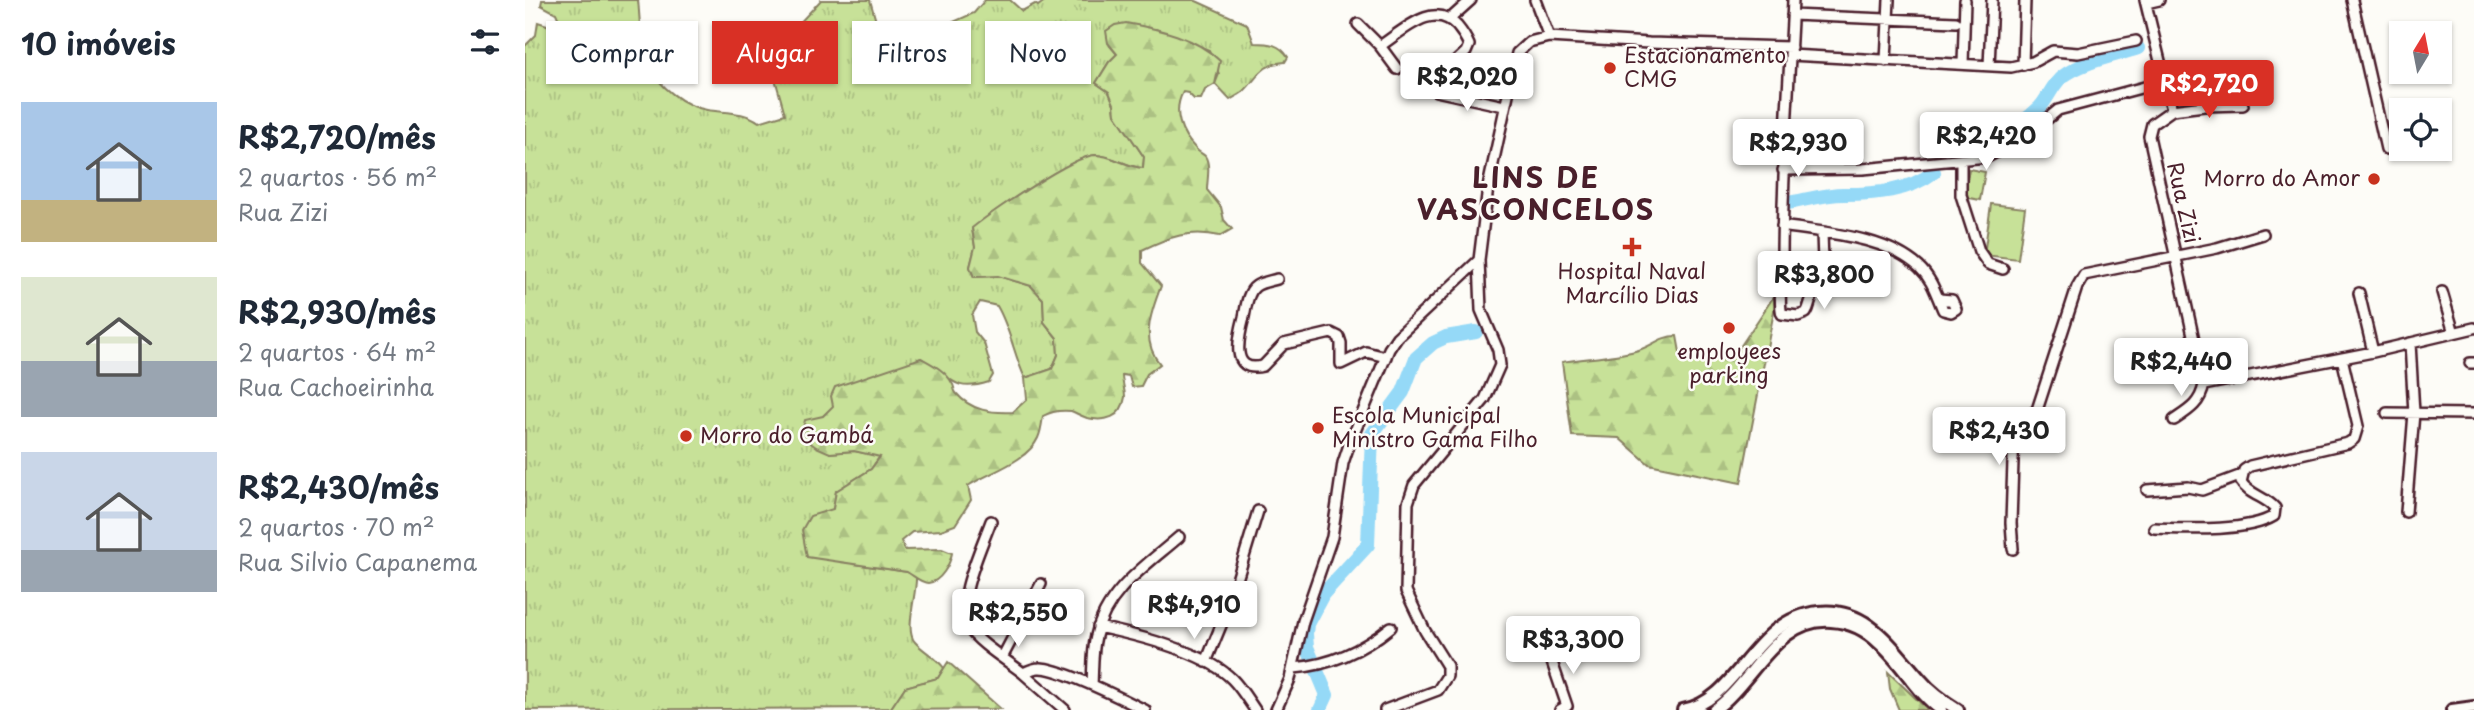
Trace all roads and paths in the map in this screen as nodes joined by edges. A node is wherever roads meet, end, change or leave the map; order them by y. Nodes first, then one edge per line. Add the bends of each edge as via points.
1 (1471, 0) edge
2 (1535, 0) edge
3 (1793, 0) edge
4 (1889, 0) edge
5 (1965, 0) edge
6 (1992, 0) edge
7 (2025, 0) edge
8 (2159, 0) edge
9 (2352, 0) edge
10 (2145, 2) edge
11 (1792, 15) junction
12 (1451, 18) junction
13 (1888, 19) junction
14 (1956, 22) dead end
15 (1358, 24) dead end
16 (1549, 37) junction
17 (2136, 41) dead end
18 (1380, 46) junction
19 (1791, 51) junction
20 (1886, 61) junction
21 (1963, 64) junction
22 (2023, 65) junction
23 (1989, 66) junction
24 (1397, 69) dead end
25 (1448, 69) dead end
26 (2167, 81) junction
27 (1436, 91) dead end
28 (2243, 105) dead end
29 (1504, 106) junction
30 (2172, 110) junction
31 (2386, 149) dead end
32 (1961, 162) junction
33 (1783, 170) junction
34 (1782, 226) junction
35 (1822, 233) junction
36 (2263, 234) dead end
37 (2176, 255) junction
38 (1479, 260) junction
39 (2003, 269) dead end
40 (1277, 279) dead end
41 (2442, 292) dead end
42 (2359, 293) dead end
43 (1939, 299) dead end
44 (2474, 328) edge
45 (2454, 333) junction
46 (2410, 343) junction
47 (2373, 352) junction
48 (1386, 357) junction
49 (2342, 358) junction
50 (2204, 385) junction
51 (2388, 413) dead end
52 (2414, 413) junction
53 (2474, 414) edge
54 (2173, 420) dead end
55 (2242, 475) junction
56 (2147, 490) dead end
57 (1258, 511) dead end
58 (2406, 512) dead end
59 (991, 522) dead end
60 (2154, 528) dead end
61 (1179, 537) dead end
62 (2013, 549) dead end
63 (1041, 584) dead end
64 (1098, 626) junction
65 (1391, 627) dead end
66 (1541, 630) dead end
67 (1003, 656) junction
68 (1206, 662) junction
69 (1294, 668) junction
70 (1023, 673) junction
71 (1092, 685) junction
72 (2474, 707) edge
73 (1065, 710) edge
74 (1145, 710) edge
75 (1255, 710) edge
76 (1276, 710) edge
77 (1385, 710) edge
78 (1560, 710) edge
79 (1683, 710) edge
80 (1714, 710) edge
81 (1941, 710) edge
82 (1958, 710) edge
83 (2452, 710) edge

1 - 12 street
2 - 16 street
3 - 11 street
4 - 13 street
5 - 21 street
6 - 23 street
7 - 22 street
8 - 10 street
9 - 31 street
10 - 26 street
11 - 13 street
11 - 19 street
12 - 18 street via 1429,13
12 - 25 street via 1469,45
13 - 14 street
13 - 20 street
15 - 18 street
16 - 19 street
16 - 29 street via 1529,42 1517,52
17 - 22 street via 2078,53 2053,51
18 - 24 street
19 - 20 street
19 - 33 street
20 - 21 street
21 - 23 street
22 - 23 street
26 - 30 street
26 - 32 street via 2069,105 2005,149
27 - 29 street
28 - 30 street
29 - 38 street via 1483,213
30 - 37 street, Rua Zizi via 2152,124 2149,136
32 - 33 street
32 - 39 street via 1961,195 1979,251 1988,264
33 - 34 street
34 - 35 street
34 - 35 street via 1780,308 1784,315 1806,313 1823,262
35 - 43 street via 1868,241 1904,257 1924,273
36 - 37 street
37 - 50 street, Rua Zizi
37 - 62 street via 2084,275 2077,287 2037,410 2014,430
38 - 48 street via 1397,337
38 - 77 street via 1481,310 1500,365 1485,399 1414,485 1407,517 1406,591 1447,666 1447,676 1437,691
40 - 48 street via 1250,293 1238,344 1245,363 1263,366 1284,344 1331,333 1341,343 1341,364 1366,352
41 - 45 street
42 - 47 street
44 - 45 street
45 - 46 street
46 - 47 street
46 - 52 street
47 - 49 street
48 - 69 street via 1348,448 1332,537 1300,633
49 - 50 street
49 - 55 street via 2358,426 2354,439 2250,466
50 - 54 street via 2194,407
51 - 52 street
52 - 53 street
52 - 58 street
55 - 56 street via 2202,490
55 - 60 street via 2245,488 2275,508 2274,516 2251,524
57 - 68 street via 1229,606
59 - 67 street via 964,601 964,617 969,628
61 - 64 street via 1124,584
63 - 67 street
64 - 68 street
64 - 71 street
65 - 69 street via 1352,653
66 - 78 street via 1567,706
67 - 70 street
68 - 75 street via 1231,678
69 - 76 street
70 - 71 street via 1041,667
70 - 73 street
71 - 74 street
72 - 83 main road
79 - 82 main road via 1715,694 1778,627 1805,615 1831,612 1873,627 1923,682
80 - 81 main road via 1788,635 1801,626 1823,621 1859,628 1880,643

